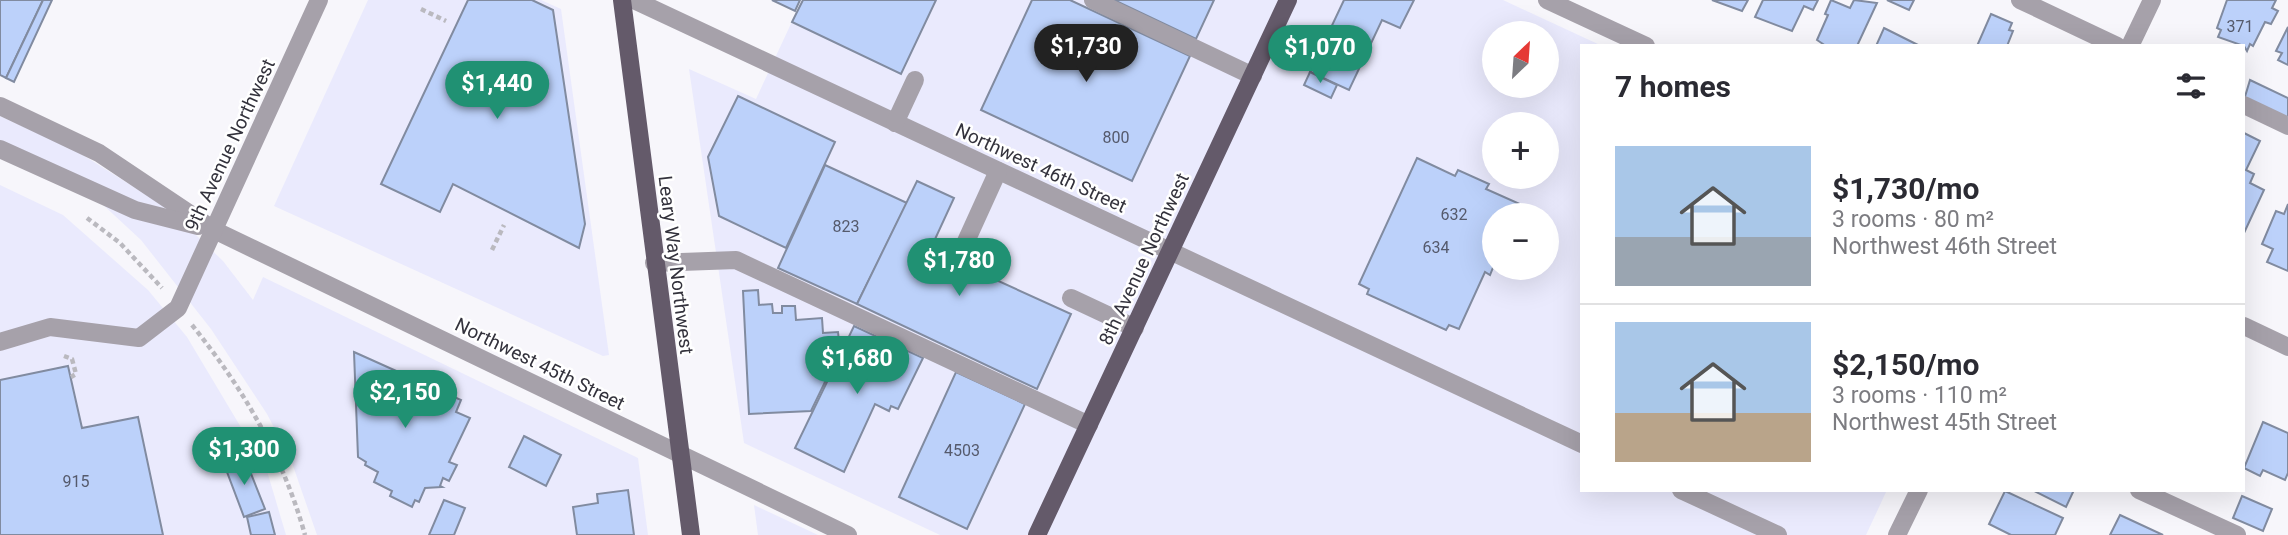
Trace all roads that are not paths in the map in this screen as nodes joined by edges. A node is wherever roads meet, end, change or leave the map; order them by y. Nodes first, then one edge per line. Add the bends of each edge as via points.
1 (320, 0) edge
2 (622, 0) edge
3 (634, 0) edge
4 (1093, 0) edge
5 (1287, 0) edge
6 (1547, 0) edge
7 (2020, 0) edge
8 (2151, 0) edge
9 (1642, 44) edge
10 (2113, 44) edge
11 (2131, 44) edge
12 (1253, 76) junction
13 (915, 80) dead end
14 (2245, 105) edge
15 (0, 106) edge
16 (895, 123) junction
17 (2288, 126) edge
18 (0, 149) edge
19 (998, 171) junction
20 (214, 230) junction
21 (962, 248) dead end
22 (1170, 253) junction
23 (654, 263) junction
24 (1071, 298) dead end
25 (2245, 326) edge
26 (1135, 328) junction
27 (0, 342) edge
28 (2288, 347) edge
29 (1089, 425) junction
30 (1580, 443) edge
31 (678, 454) junction
32 (1685, 492) edge
33 (1918, 492) edge
34 (2143, 492) edge
35 (691, 535) edge
36 (848, 535) edge
37 (1037, 535) edge
38 (1778, 535) edge
39 (1897, 535) edge
40 (2236, 535) edge

1 - 20 street, 9th Avenue Northwest
2 - 23 main road, Leary Way Northwest
3 - 16 street, Northwest 46th Street
4 - 12 street
5 - 12 main road, 8th Avenue Northwest
6 - 9 street
7 - 10 street
8 - 11 street
12 - 22 main road, 8th Avenue Northwest
13 - 16 street
14 - 17 street
15 - 20 street, Northwest 45th Street via 99,153
16 - 19 street, Northwest 46th Street
18 - 20 street, Northwest 45th Street via 135,211
19 - 21 street
19 - 22 street, Northwest 46th Street
20 - 27 street, 9th Avenue Northwest via 178,308 139,338 50,327
20 - 31 street, Northwest 45th Street
22 - 26 main road, 8th Avenue Northwest
22 - 30 street, Northwest 46th Street
23 - 29 street via 736,260
23 - 31 main road, Leary Way Northwest
24 - 26 street
25 - 28 street
26 - 29 main road, 8th Avenue Northwest
29 - 37 main road, 8th Avenue Northwest
31 - 35 main road, Leary Way Northwest
31 - 36 street, Northwest 45th Street
32 - 38 street
33 - 39 street
34 - 40 street

